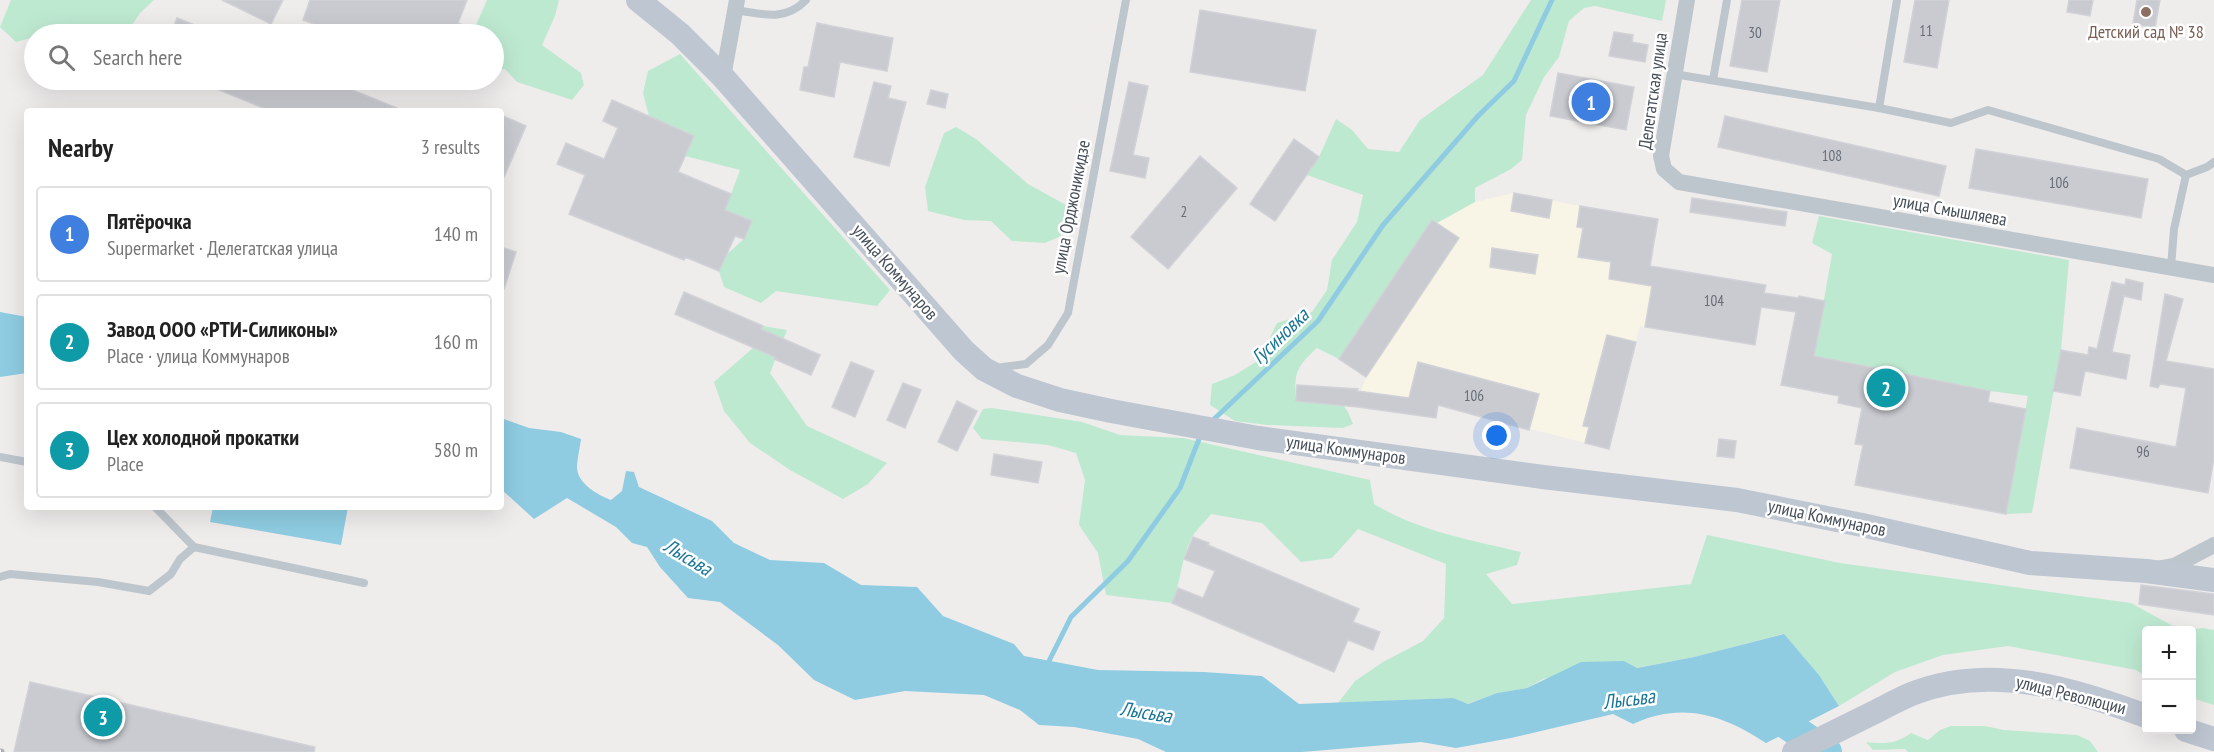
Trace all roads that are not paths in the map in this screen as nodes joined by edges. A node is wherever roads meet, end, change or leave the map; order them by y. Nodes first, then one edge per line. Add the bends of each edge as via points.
1 (638, 0) edge
2 (806, 0) edge
3 (1126, 0) edge
4 (1687, 0) edge
5 (1727, 0) edge
6 (1897, 0) edge
7 (736, 5) edge
8 (1674, 74) junction
9 (723, 77) junction
10 (1713, 80) junction
11 (1879, 108) junction
12 (2214, 162) edge
13 (2186, 175) junction
14 (1679, 182) joint
15 (2171, 267) junction
16 (2214, 275) edge
17 (984, 369) junction
18 (0, 457) edge
19 (24, 461) edge
20 (158, 510) edge
21 (2214, 546) edge
22 (194, 547) junction
23 (2146, 571) junction
24 (0, 577) edge
25 (2214, 580) edge
26 (364, 583) dead end
27 (2142, 715) edge
28 (2196, 733) edge
29 (2214, 740) edge
30 (1794, 752) edge

1 - 9 main road, улица Коммунаров
2 - 7 lane via 798,8 775,16
3 - 17 lane, улица Орджоникидзе via 1068,313 1048,345 1026,364
4 - 8 street, Делегатская улица
5 - 10 lane
6 - 11 lane
7 - 9 street
8 - 10 lane
8 - 14 street, Делегатская улица via 1661,156 1664,169
9 - 17 main road, улица Коммунаров
10 - 11 lane
11 - 13 lane via 1951,123 1988,110 2159,159
12 - 13 lane
13 - 15 lane via 2174,229
14 - 15 street, улица Смышляева
15 - 16 street, улица Смышляева
17 - 23 main road, улица Коммунаров via 1017,386 1060,400 1258,438 1737,500 2030,563
18 - 19 lane
20 - 22 lane
21 - 23 street via 2174,566
22 - 24 lane via 171,574 149,591 98,582 10,574
22 - 26 lane
23 - 25 main road, улица Коммунаров
27 - 30 main road, улица Революции via 2079,694 2012,680 1962,681 1914,693
28 - 29 main road

